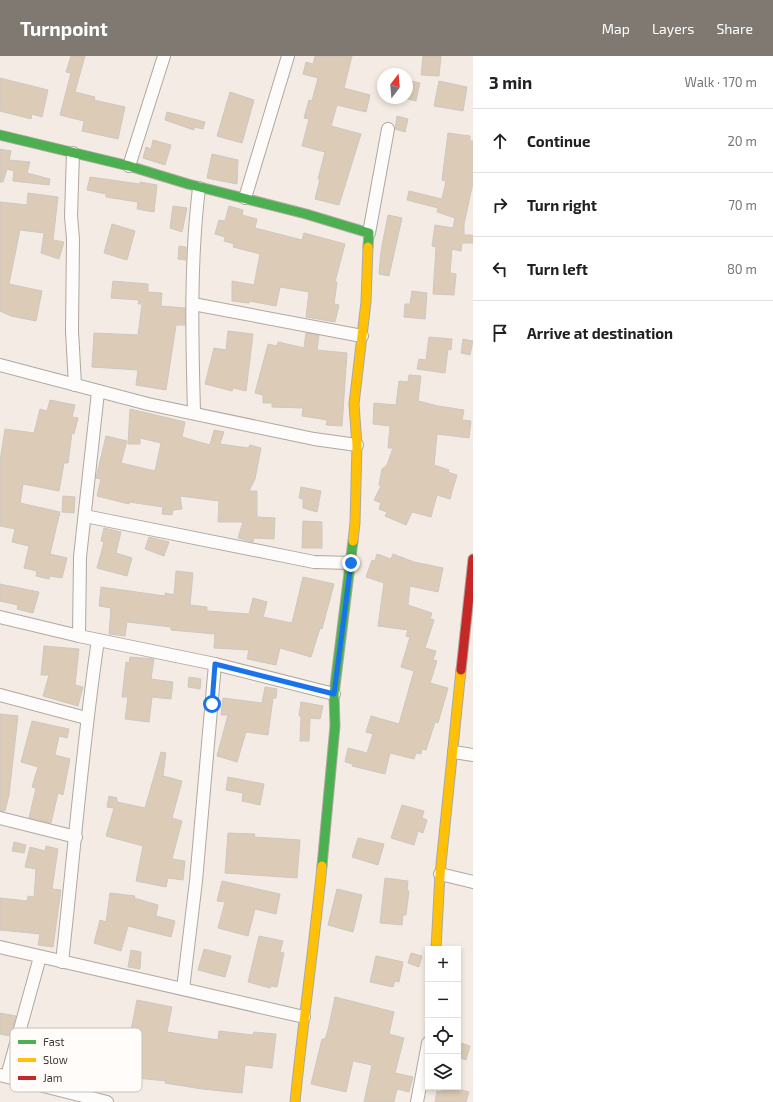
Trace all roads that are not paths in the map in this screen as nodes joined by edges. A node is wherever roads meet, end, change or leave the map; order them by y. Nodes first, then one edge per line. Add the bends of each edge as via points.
1 (164, 56) edge
2 (288, 56) edge
3 (388, 129) dead end
4 (0, 135) edge
5 (73, 153) junction
6 (130, 166) junction
7 (199, 188) junction
8 (245, 198) junction
9 (369, 233) junction
10 (193, 304) junction
11 (362, 336) junction
12 (0, 365) edge
13 (75, 385) junction
14 (98, 392) junction
15 (194, 412) junction
16 (357, 445) junction
17 (85, 516) junction
18 (473, 559) edge
19 (351, 563) junction
20 (0, 618) edge
21 (79, 636) junction
22 (98, 640) junction
23 (215, 664) junction
24 (334, 694) junction
25 (0, 695) edge
26 (86, 718) junction
27 (454, 752) junction
28 (473, 755) edge
29 (0, 818) edge
30 (76, 837) junction
31 (440, 874) junction
32 (473, 882) edge
33 (436, 946) edge
34 (0, 947) edge
35 (40, 957) junction
36 (62, 962) junction
37 (183, 989) junction
38 (304, 1017) junction
39 (18, 1028) edge
40 (10, 1053) edge
41 (426, 1054) edge
42 (3, 1076) edge
43 (67, 1092) edge
44 (107, 1102) edge
45 (295, 1102) edge
46 (417, 1102) edge

1 - 6 street
2 - 8 street
3 - 9 street
4 - 5 street
5 - 6 street
5 - 13 street via 71,216
6 - 7 street
7 - 8 street
7 - 10 street via 194,231
8 - 9 street
9 - 11 street
10 - 11 street
10 - 15 street
11 - 16 street via 354,404
12 - 13 street
13 - 14 street
14 - 15 street
14 - 17 street
15 - 16 street via 283,433
16 - 19 street
17 - 19 street via 314,562
17 - 21 street via 80,557
18 - 27 street
19 - 24 street
20 - 21 street
21 - 22 street
22 - 23 street
22 - 26 street
23 - 24 street
23 - 37 street via 196,881
24 - 38 street via 332,766 310,983
25 - 26 street
26 - 30 street
27 - 28 street
27 - 31 street
29 - 30 street
30 - 36 street
31 - 32 street
31 - 33 street
34 - 35 street
35 - 36 street
35 - 39 street
36 - 37 street
37 - 38 street
38 - 45 street
40 - 42 street
41 - 46 street
43 - 44 street

